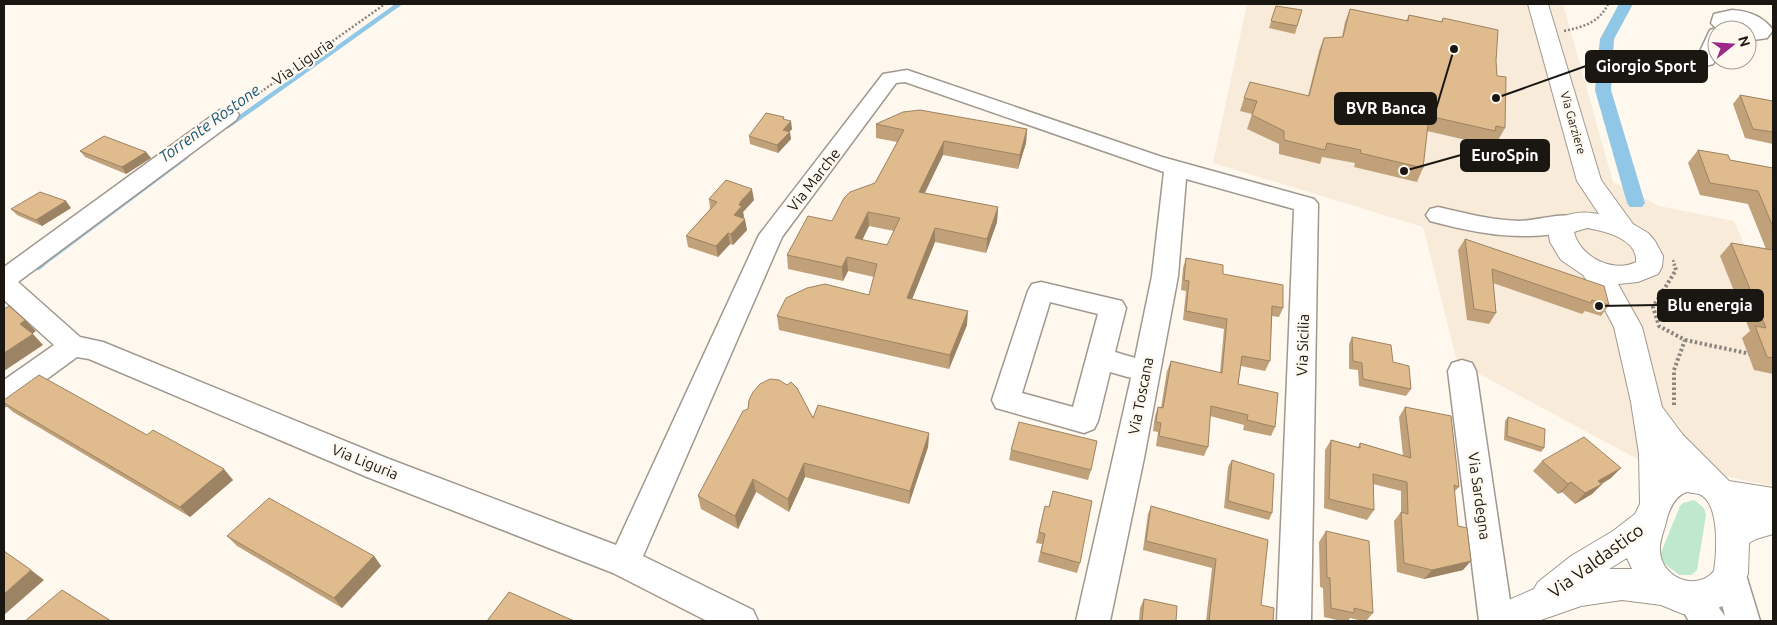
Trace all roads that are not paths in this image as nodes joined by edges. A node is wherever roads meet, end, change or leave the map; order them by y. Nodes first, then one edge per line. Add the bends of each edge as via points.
1 (1538, 6) edge
2 (1728, 18) edge
3 (1759, 28) edge
4 (228, 115) road end
5 (1176, 169) junction
6 (1589, 181) junction
7 (1438, 215) dead end
8 (1568, 224) junction
9 (1623, 230) junction
10 (1592, 268) junction
11 (1643, 272) junction
12 (4, 282) edge
13 (1628, 327) junction
14 (73, 346) junction
15 (1100, 359) junction
16 (1146, 371) junction
17 (1462, 371) dead end
18 (4, 395) edge
19 (1646, 402) junction
20 (1715, 488) junction
21 (1773, 502) edge
22 (1653, 513) junction
23 (1773, 520) edge
24 (1732, 536) junction
25 (624, 563) junction
26 (1731, 576) junction
27 (1690, 604) edge
28 (1515, 615) edge
29 (741, 621) edge
30 (1093, 621) edge
31 (1294, 621) edge
32 (1743, 621) edge

1 - 6 main road, Via Garziere via 1554,35
2 - 3 street
4 - 12 street, Via Liguria
5 - 16 street, Via Toscana via 1165,276
5 - 25 street, Via Marche via 906,76 890,78 771,235
5 - 31 street, Via Sicilia via 1306,204
6 - 8 main road, Via Garziere via 1578,216
6 - 9 main road, Via Garziere
7 - 8 street via 1517,230 1548,229
8 - 9 main road, Via Garziere via 1586,220 1611,224
8 - 10 main road, Via Garziere via 1561,230 1566,249
9 - 11 main road, Via Garziere via 1649,252 1649,267
10 - 11 main road, Via Garziere via 1620,275
10 - 13 main road, Via Garziere
11 - 13 main road, Via Garziere via 1632,297
12 - 14 street, Via Liguria via 18,299
13 - 19 main road, Via Garziere
14 - 18 street
14 - 25 street, Via Liguria via 93,349 378,468
15 - 15 street via 1113,308 1042,291 1006,400 1084,421
15 - 16 street
16 - 30 street, Via Toscana
17 - 28 street, Via Sardegna
19 - 20 main road, Via Garziere via 1673,448
19 - 22 main road, Via Garziere via 1655,454
20 - 21 main road
20 - 22 main road via 1687,479 1671,484 1664,489
20 - 24 main road via 1727,506
22 - 27 main road via 1643,538 1642,552 1648,571
22 - 28 main road, Via Valdastico via 1621,544
23 - 24 main road via 1748,526
24 - 26 main road
25 - 29 street, Via Liguria
26 - 27 main road via 1722,589
26 - 32 street
27 - 28 main road, Via Valdastico via 1635,584 1594,585

